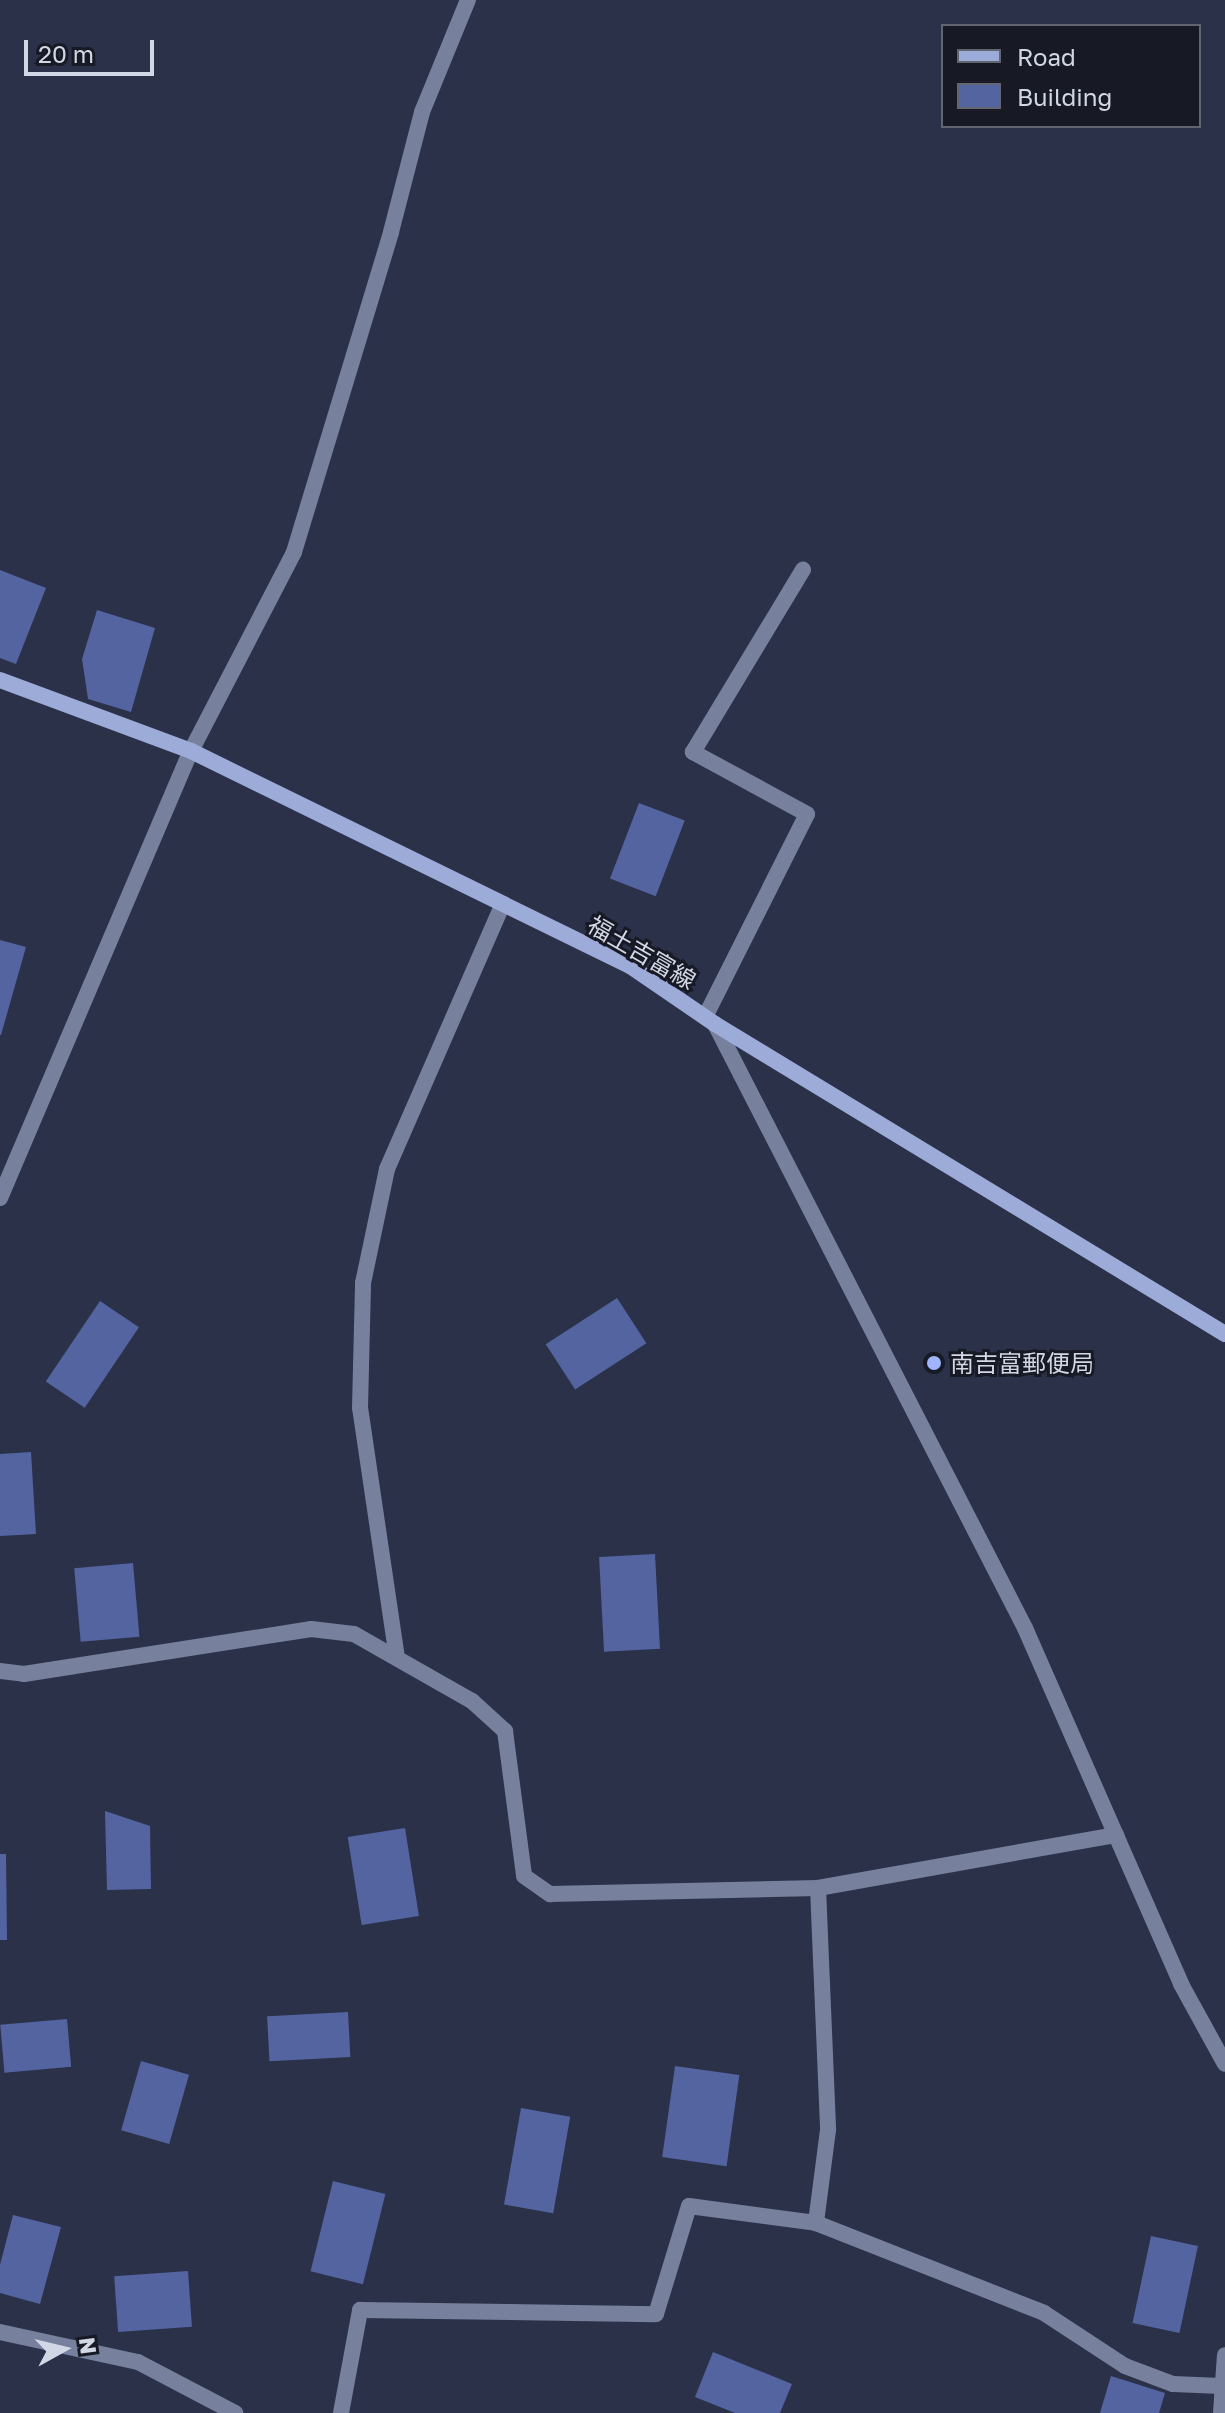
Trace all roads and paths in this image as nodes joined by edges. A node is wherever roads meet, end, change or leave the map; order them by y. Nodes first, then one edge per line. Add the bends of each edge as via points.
1 (468, 0) edge
2 (803, 570) dead end
3 (0, 680) edge
4 (191, 751) junction
5 (503, 904) junction
6 (710, 1020) junction
7 (0, 1198) edge
8 (1225, 1334) edge
9 (397, 1658) junction
10 (0, 1671) edge
11 (1116, 1835) junction
12 (818, 1888) junction
13 (1225, 2064) edge
14 (816, 2223) junction
15 (0, 2332) edge
16 (1225, 2355) edge
17 (1221, 2386) junction
18 (235, 2413) edge
19 (341, 2413) edge
20 (1221, 2413) edge

1 - 4 street via 422,112 294,552
2 - 6 street via 693,752 807,814
3 - 4 main road, 福土吉富線
4 - 5 main road, 福土吉富線
4 - 7 street
5 - 6 main road, 福土吉富線 via 630,966
5 - 9 street via 387,1169 363,1283 360,1408
6 - 8 main road, 福土吉富線
6 - 11 street via 1025,1628
9 - 10 street via 354,1634 311,1629 24,1674
9 - 12 street via 472,1701 505,1731 524,1876 550,1894
11 - 12 street
11 - 13 street via 1181,1984
12 - 14 street via 828,2130
14 - 17 street via 1044,2313 1125,2366 1173,2384
14 - 19 street via 689,2206 656,2314 360,2310
15 - 18 street via 138,2362
16 - 17 street
17 - 20 street

